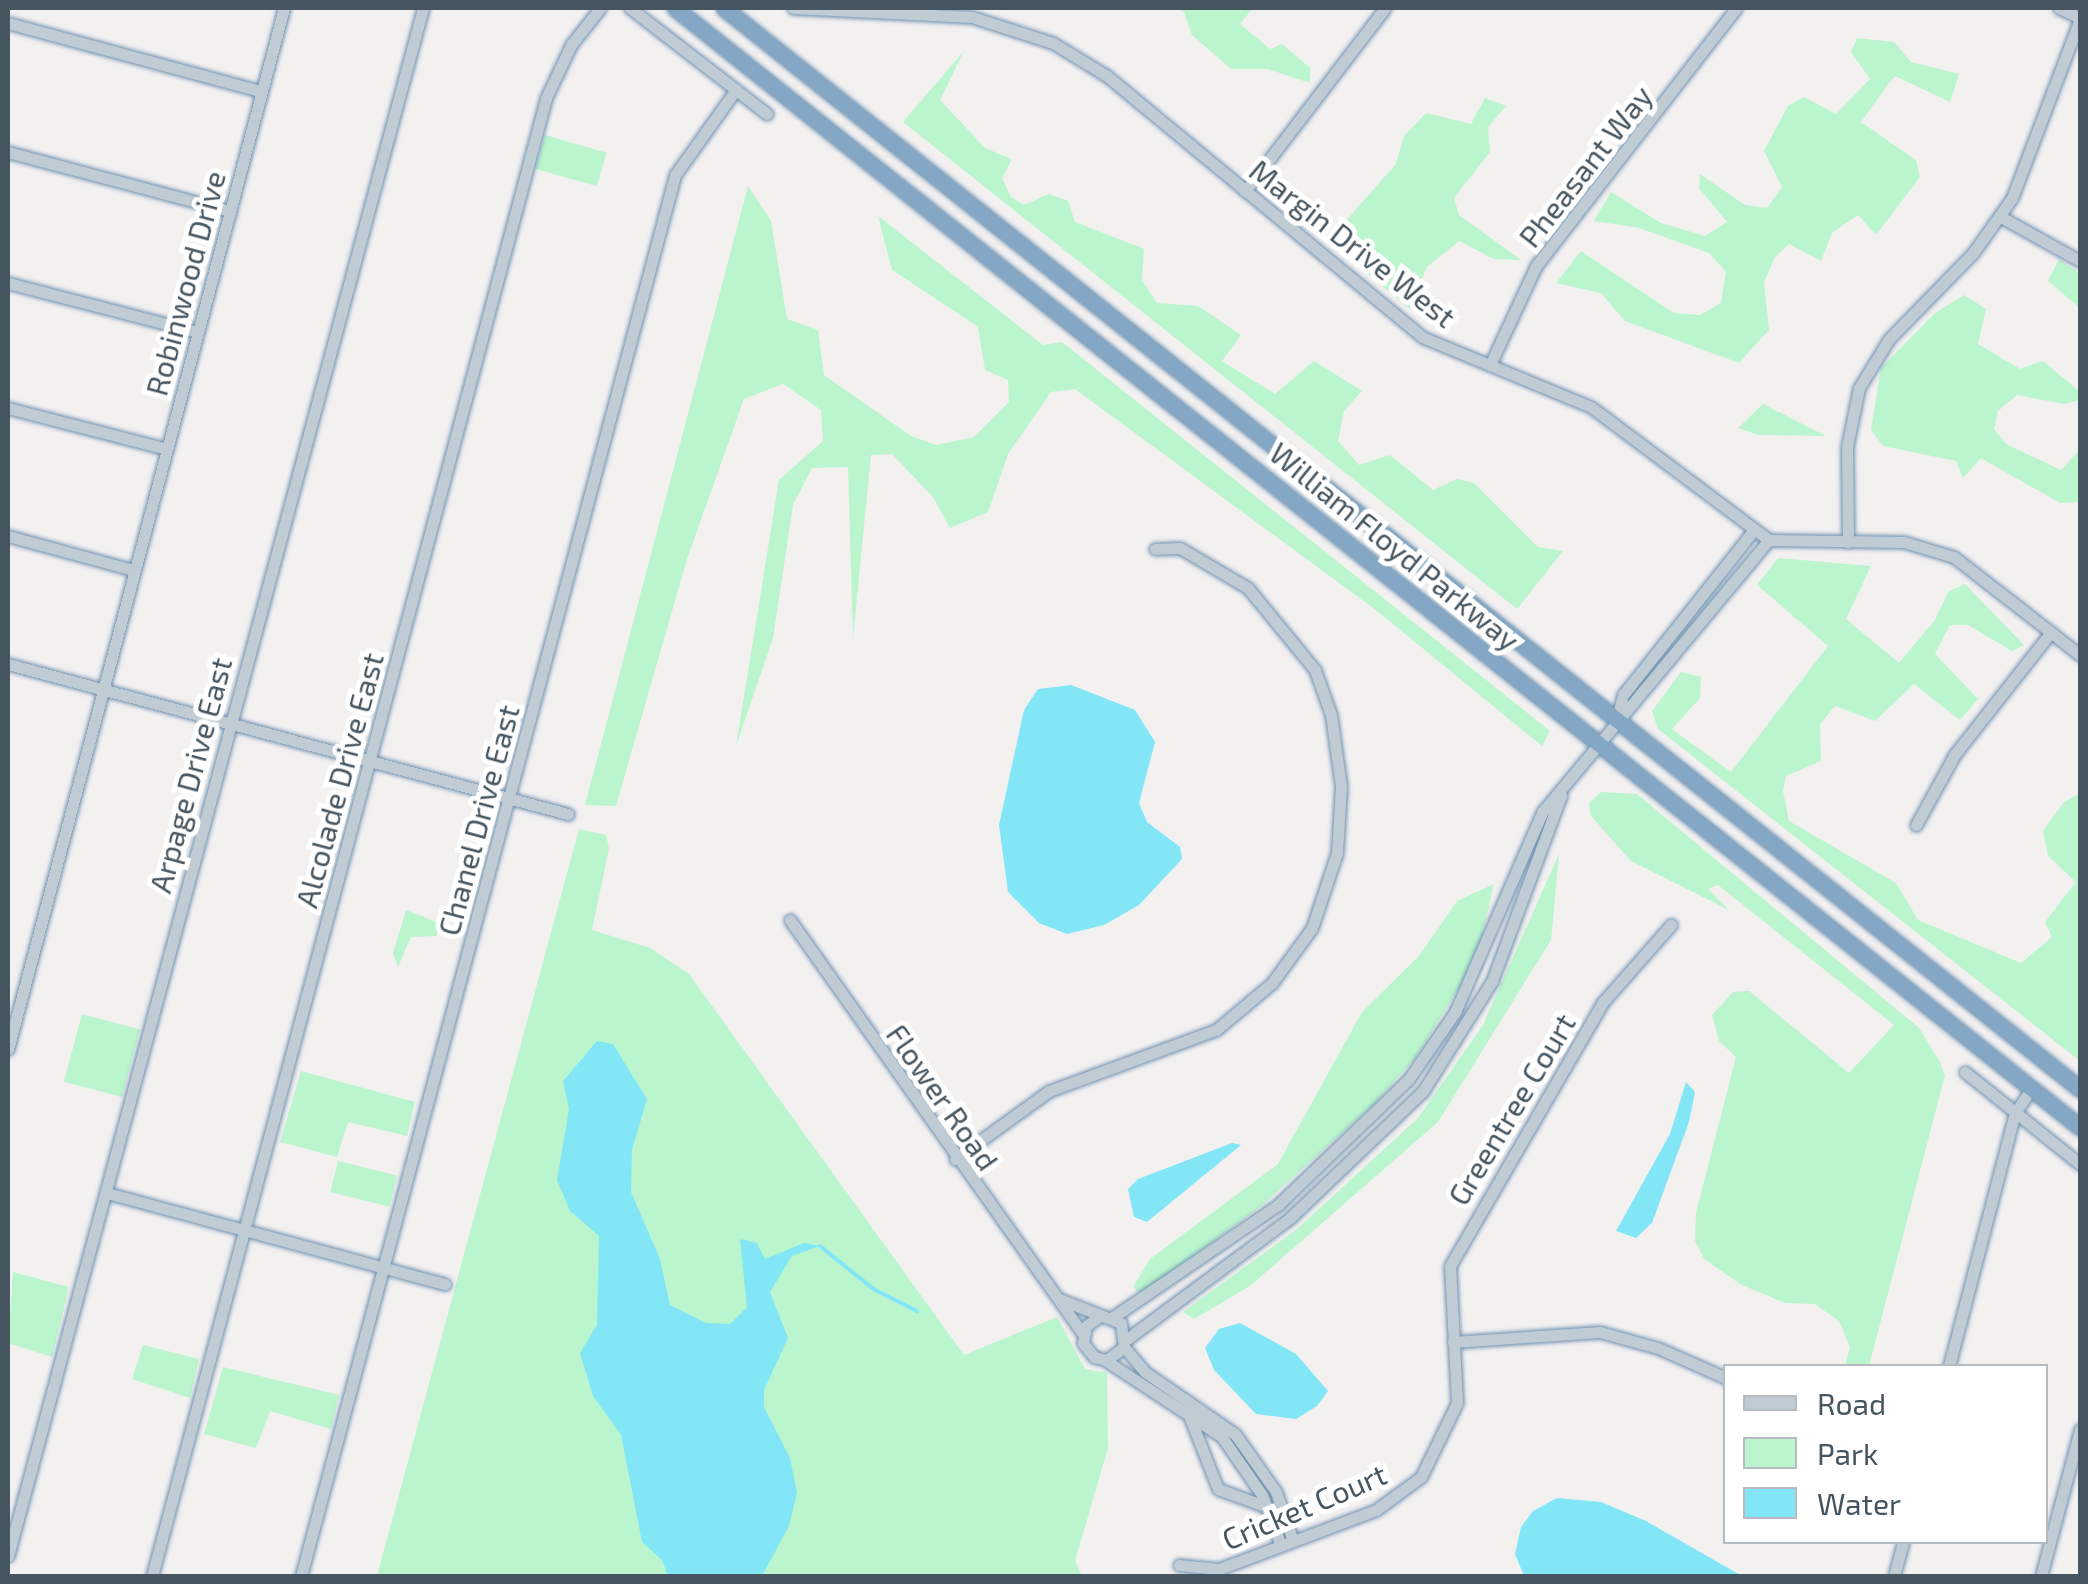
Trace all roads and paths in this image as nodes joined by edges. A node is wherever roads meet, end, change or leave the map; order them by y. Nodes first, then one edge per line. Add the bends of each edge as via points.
1 (284, 8) edge
2 (423, 8) edge
3 (600, 8) edge
4 (630, 8) edge
5 (675, 8) edge
6 (724, 8) edge
7 (793, 8) edge
8 (1384, 8) edge
9 (1736, 8) edge
10 (2059, 8) edge
11 (972, 12) edge
12 (2080, 19) edge
13 (8, 22) edge
14 (260, 91) junction
15 (735, 91) junction
16 (767, 114) dead end
17 (8, 152) edge
18 (1246, 191) junction
19 (230, 211) junction
20 (2000, 216) junction
21 (2080, 261) edge
22 (8, 283) edge
23 (198, 332) junction
24 (1490, 365) junction
25 (8, 408) edge
26 (167, 450) junction
27 (1752, 532) junction
28 (8, 536) edge
29 (1769, 540) junction
30 (1848, 542) junction
31 (1154, 549) dead end
32 (133, 570) junction
33 (2051, 632) junction
34 (2080, 655) edge
35 (8, 664) edge
36 (104, 690) junction
37 (1617, 720) junction
38 (229, 722) junction
39 (1600, 744) junction
40 (371, 760) junction
41 (1561, 794) junction
42 (510, 799) junction
43 (568, 814) dead end
44 (1916, 825) dead end
45 (790, 920) dead end
46 (1670, 924) dead end
47 (8, 1049) edge
48 (1965, 1072) dead end
49 (2032, 1088) junction
50 (2080, 1089) edge
51 (2015, 1113) junction
52 (2080, 1128) edge
53 (955, 1159) junction
54 (2080, 1164) edge
55 (107, 1193) junction
56 (245, 1231) junction
57 (384, 1268) junction
58 (444, 1284) dead end
59 (1059, 1299) junction
60 (1107, 1317) junction
61 (1083, 1334) junction
62 (1453, 1342) junction
63 (1125, 1343) junction
64 (1104, 1360) junction
65 (1949, 1364) edge
66 (1723, 1377) edge
67 (1187, 1414) junction
68 (2080, 1429) edge
69 (1262, 1483) junction
70 (1250, 1498) junction
71 (1267, 1508) junction
72 (1286, 1540) junction
73 (1902, 1544) edge
74 (8, 1556) edge
75 (1179, 1565) dead end
76 (152, 1576) edge
77 (301, 1576) edge
78 (1894, 1576) edge
79 (2041, 1576) edge

1 - 14 street, Robinwood Drive
2 - 38 street, Arpage Drive East
3 - 40 street, Alcolade Drive East via 571,44 546,98
4 - 15 street
5 - 39 highway, William Floyd Parkway
6 - 37 highway, William Floyd Parkway
7 - 11 street, Margin Drive West
8 - 18 street
9 - 24 street, Pheasant Way via 1536,266
10 - 12 street
11 - 18 street, Margin Drive West via 1077,56
12 - 20 street via 2036,146
13 - 14 street
14 - 19 street, Robinwood Drive
15 - 16 street
15 - 42 street, Chanel Drive East via 675,175
17 - 19 street
18 - 24 street, Margin Drive West via 1422,337
19 - 23 street, Robinwood Drive
20 - 21 street
20 - 30 street via 1890,339 1859,388 1847,447
22 - 23 street
23 - 26 street, Robinwood Drive
24 - 27 street, Margin Drive West via 1591,407
25 - 26 street
26 - 32 street, Robinwood Drive
27 - 29 street, Margin Drive West
27 - 37 street via 1624,695
28 - 32 street
29 - 30 street, Margin Drive West
29 - 37 street via 1636,706
30 - 33 street, Margin Drive West via 1904,542 1954,557
31 - 53 street via 1180,548 1248,588 1314,670 1330,715 1341,786 1337,853 1312,928 1272,982 1216,1030 1048,1091
32 - 36 street, Robinwood Drive
33 - 34 street, Margin Drive West
33 - 44 street via 1955,754
35 - 36 street
36 - 38 street
36 - 47 street, Robinwood Drive
37 - 39 street
37 - 50 highway, William Floyd Parkway
38 - 40 street
38 - 55 street, Arpage Drive East
39 - 41 street
39 - 49 highway, William Floyd Parkway
40 - 42 street
40 - 56 street, Alcolade Drive East
41 - 60 street via 1543,811 1521,852 1456,1012 1408,1080 1279,1204
41 - 63 street via 1492,980 1423,1091 1292,1217
42 - 43 street
42 - 57 street, Chanel Drive East
45 - 53 street, Flower Road
46 - 62 street, Greentree Court via 1602,1002 1461,1241 1450,1266
48 - 51 street
49 - 51 street
49 - 52 highway, William Floyd Parkway
51 - 54 street
51 - 65 street
53 - 59 street, Flower Road
55 - 56 street
55 - 74 street, Arpage Drive East
56 - 57 street
56 - 76 street, Alcolade Drive East
57 - 58 street
57 - 77 street, Chanel Drive East
59 - 60 street
59 - 61 street, Flower Road
60 - 61 street
60 - 63 street
61 - 64 street, Flower Road via 1087,1351
62 - 66 street via 1600,1332
62 - 72 street, Cricket Court via 1457,1404 1421,1477 1376,1510
63 - 64 street
63 - 69 street via 1146,1372 1224,1424
64 - 67 street, Flower Road
67 - 69 street, Flower Road via 1222,1437
67 - 70 street via 1218,1488 1232,1498
68 - 79 street
69 - 70 street
69 - 71 street
69 - 72 street
70 - 71 street
71 - 72 street
72 - 75 street, Cricket Court via 1219,1569
73 - 78 street

